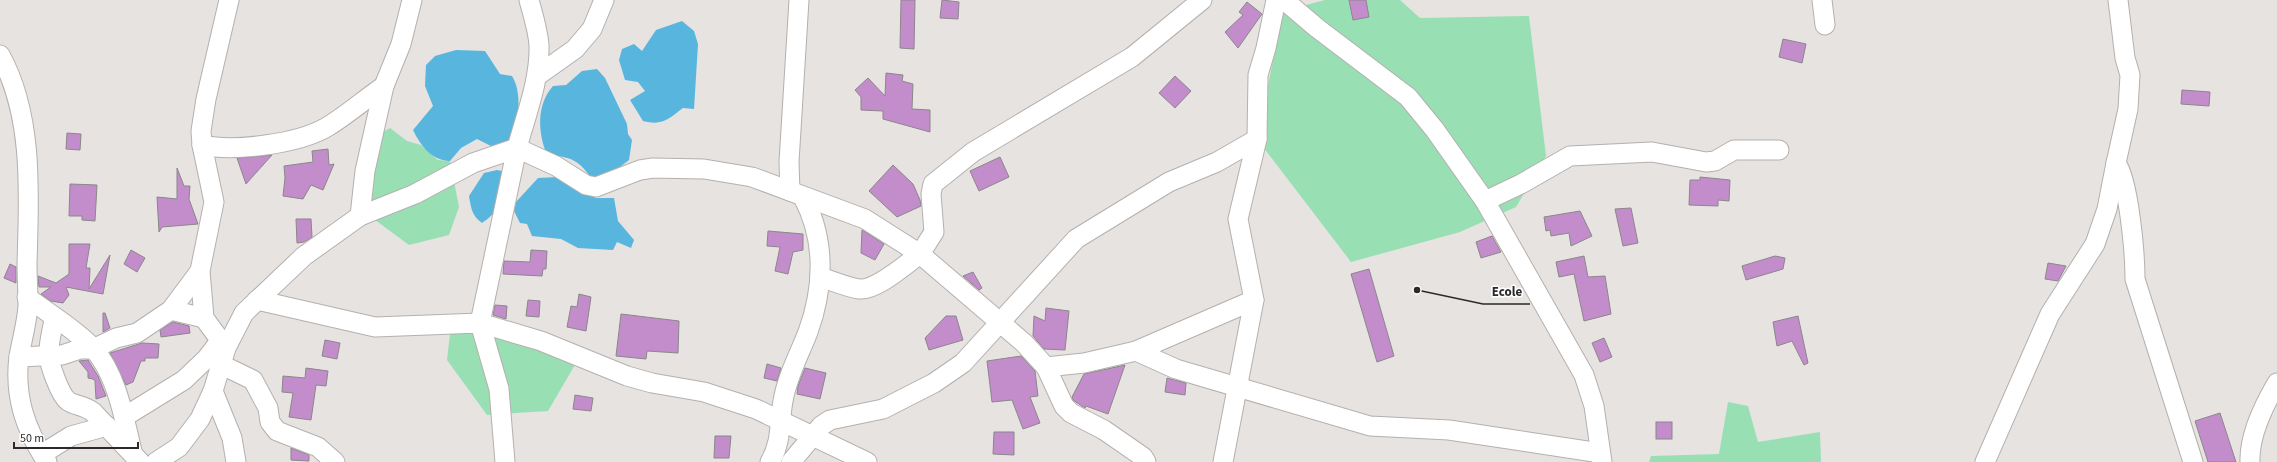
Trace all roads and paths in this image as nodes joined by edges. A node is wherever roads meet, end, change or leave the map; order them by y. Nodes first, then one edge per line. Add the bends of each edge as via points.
1 (229, 0) edge
2 (412, 0) edge
3 (529, 0) edge
4 (604, 0) edge
5 (799, 0) edge
6 (1202, 0) edge
7 (1276, 0) edge
8 (1284, 0) edge
9 (1822, 0) edge
10 (2118, 0) edge
11 (1825, 25) dead end
12 (0, 55) edge
13 (537, 76) junction
14 (384, 86) junction
15 (1257, 140) junction
16 (202, 145) junction
17 (517, 148) junction
18 (1779, 150) dead end
19 (2116, 163) junction
20 (796, 194) junction
21 (1486, 201) junction
22 (360, 216) junction
23 (920, 254) junction
24 (200, 271) junction
25 (820, 277) junction
26 (27, 297) junction
27 (257, 300) junction
28 (1254, 300) junction
29 (170, 310) junction
30 (54, 318) junction
31 (204, 318) junction
32 (480, 323) junction
33 (999, 323) junction
34 (93, 349) junction
35 (222, 351) junction
36 (1136, 351) junction
37 (49, 355) junction
38 (19, 358) junction
39 (1046, 367) junction
40 (2277, 383) edge
41 (1237, 387) junction
42 (213, 391) junction
43 (124, 417) junction
44 (781, 419) junction
45 (107, 426) junction
46 (814, 435) junction
47 (180, 454) edge
48 (136, 457) edge
49 (44, 458) edge
50 (1601, 458) edge
51 (156, 462) edge
52 (236, 462) edge
53 (335, 462) edge
54 (505, 462) edge
55 (770, 462) edge
56 (791, 462) edge
57 (867, 462) edge
58 (1146, 462) edge
59 (1223, 462) edge
60 (1985, 462) edge
61 (2193, 462) edge
62 (2250, 462) edge

1 - 16 street via 206,99
2 - 14 street via 401,44
3 - 13 street via 539,46
4 - 13 street via 592,29 575,49
5 - 20 street via 789,162
6 - 23 street via 1132,57 973,152 933,184 931,194 934,232
7 - 15 street via 1258,75
8 - 21 street via 1408,97
9 - 11 street
10 - 19 street via 2125,58 2130,76 2128,109
12 - 26 street via 14,91 24,131 30,207
13 - 17 street
14 - 16 street via 326,127 303,137 236,148
14 - 22 street via 365,171
15 - 28 street via 1238,220
15 - 33 street via 1217,162 1169,182 1076,239
16 - 24 street via 214,202
17 - 20 street via 562,169 586,185 596,187 640,170 672,166 737,174
17 - 22 street via 473,163 415,194
17 - 32 street
18 - 21 street via 1734,150 1715,161 1706,162 1652,152 1570,156
19 - 60 street via 2107,209 2095,244 2050,314
19 - 61 street via 2121,172 2129,213 2135,279
20 - 23 street via 865,219
20 - 25 street via 809,210 818,236
21 - 50 street via 1584,375 1594,406
22 - 27 street via 304,256
23 - 25 street via 893,274 866,289
23 - 33 street
24 - 29 street
24 - 31 street
25 - 44 street via 813,317 789,378 782,401
26 - 30 street
26 - 38 street via 28,306
27 - 32 street via 376,327
27 - 35 street via 244,313
28 - 36 street
28 - 41 street
29 - 31 street
29 - 34 street via 137,333 116,338
30 - 34 street
30 - 37 street
31 - 35 street
32 - 44 street via 542,341 627,376 704,392
32 - 54 street via 499,389
33 - 39 street via 1024,343
33 - 46 street via 963,363 934,383 883,409 830,420
34 - 37 street via 80,348 62,355
34 - 43 street via 109,373
35 - 42 street
35 - 43 street via 207,358 184,380
35 - 53 street via 252,380 268,408 270,422 277,431 318,447
36 - 39 street via 1084,363
36 - 41 street via 1176,369
37 - 38 street
37 - 45 street via 56,380 65,398 86,406
38 - 49 street via 18,386 21,410
39 - 58 street via 1064,406 1104,430 1143,457
40 - 62 street via 2250,449
41 - 50 street via 1370,426 1449,430
41 - 59 street
42 - 47 street
42 - 52 street via 232,438
43 - 48 street
44 - 46 street
44 - 55 street via 778,443
45 - 48 street
45 - 49 street via 71,436
46 - 56 street
46 - 57 street
47 - 51 street

